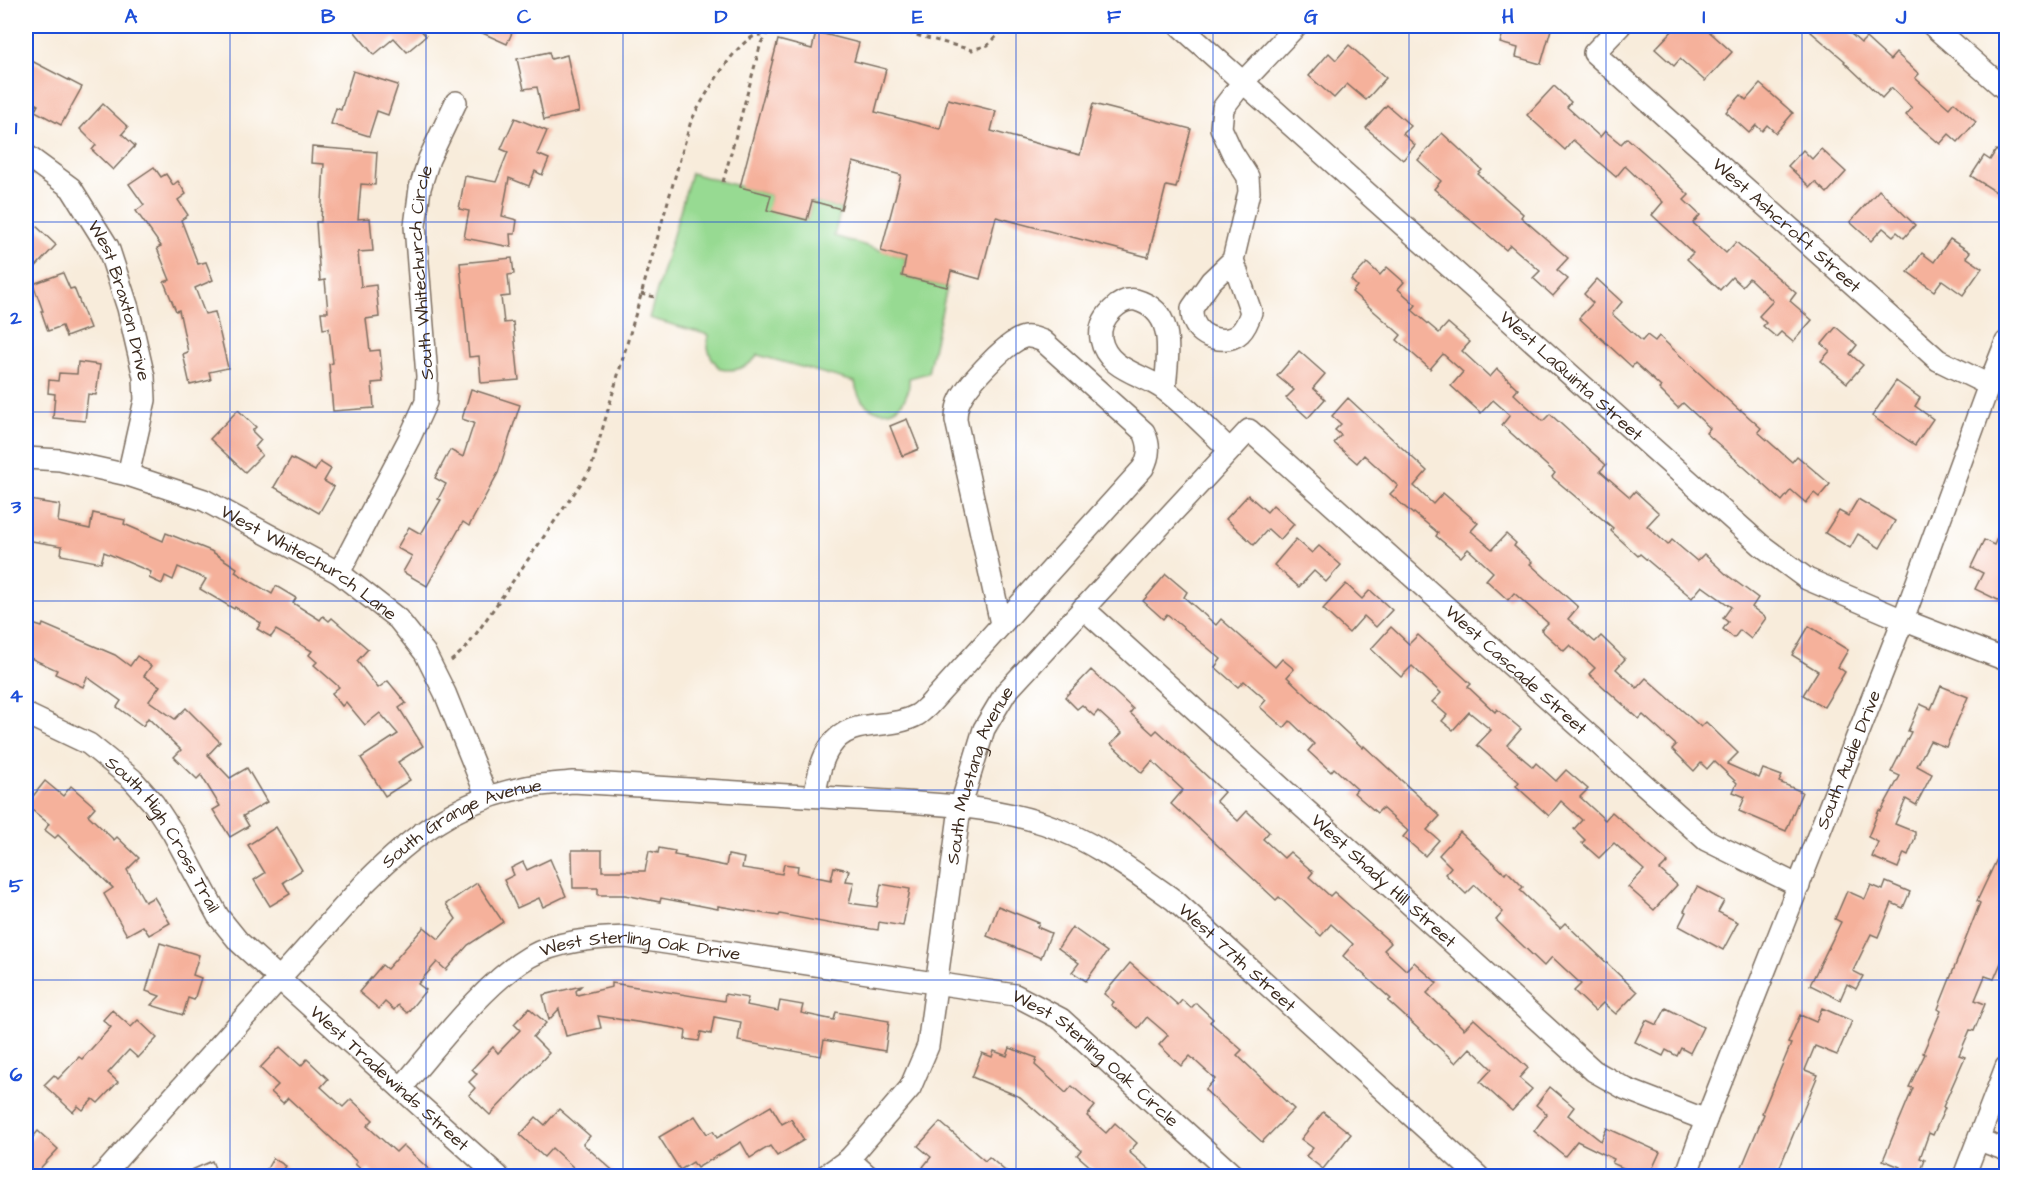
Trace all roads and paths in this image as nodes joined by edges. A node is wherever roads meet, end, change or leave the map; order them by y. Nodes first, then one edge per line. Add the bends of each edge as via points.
1 (772, 26) edge
2 (882, 26) edge
3 (1007, 26) edge
4 (1180, 26) edge
5 (1296, 26) edge
6 (1620, 26) edge
7 (1933, 26) edge
8 (765, 35) junction
9 (1243, 82) junction
10 (2007, 90) edge
11 (456, 102) dead end
12 (26, 155) edge
13 (723, 182) dead end
14 (1233, 260) dead end
15 (641, 294) junction
16 (655, 297) dead end
17 (2007, 342) edge
18 (1989, 385) junction
19 (1165, 390) dead end
20 (1249, 430) joint
21 (1230, 450) junction
22 (26, 458) edge
23 (128, 475) junction
24 (339, 573) junction
25 (1083, 608) junction
26 (1903, 620) junction
27 (1001, 624) junction
28 (2007, 660) edge
29 (434, 672) junction
30 (26, 714) edge
31 (814, 796) junction
32 (487, 797) junction
33 (960, 808) junction
34 (1799, 886) junction
35 (280, 979) junction
36 (936, 984) junction
37 (2007, 1066) edge
38 (401, 1088) junction
39 (1706, 1120) junction
40 (1978, 1140) junction
41 (2007, 1150) edge
42 (849, 1159) junction
43 (102, 1176) edge
44 (498, 1176) edge
45 (825, 1176) edge
46 (868, 1176) edge
47 (1234, 1176) edge
48 (1478, 1176) edge
49 (1686, 1176) edge
50 (1964, 1176) edge

1 - 8 path
2 - 3 path via 972,50 988,45
4 - 9 street, West LaQuinta Street
5 - 9 street
6 - 18 street, West Ashcroft Street via 1594,52 1938,360
7 - 10 street
8 - 13 path
8 - 15 path via 755,36 736,52 691,121
9 - 14 street via 1222,108 1221,128 1248,177 1249,192
9 - 26 street, West LaQuinta Street via 1761,545 1807,579
11 - 24 street, South Whitechurch Circle via 429,159 415,226 426,402
12 - 23 street, West Braxton Drive via 71,188 108,246 128,308 144,377 145,400
15 - 16 path
15 - 29 path via 591,469 467,647
17 - 18 street, South Audie Drive
18 - 26 street, South Audie Drive
19 - 21 street
20 - 21 street, South Mustang Avenue
20 - 34 street, West Cascade Street via 1706,840
21 - 25 street, South Mustang Avenue
22 - 23 street, West Whitechurch Lane via 60,460
23 - 24 street, West Whitechurch Lane via 204,500
24 - 29 street, West Whitechurch Lane via 398,619
25 - 33 street, South Mustang Avenue via 1006,692 984,729
25 - 39 street, West Shady Hill Street via 1594,1071 1626,1089
26 - 28 street, West LaQuinta Street
26 - 34 street, South Audie Drive
27 - 27 street via 1148,458 1144,432 1034,337 1024,337 1006,346 966,390 956,409
27 - 31 street via 917,715 842,734 823,761
29 - 32 street, West Whitechurch Lane
30 - 35 street, South High Cross Trail via 89,744 132,779 173,833 218,916 239,942
31 - 32 street, South Grange Avenue via 573,782 524,787
31 - 33 street, South Grange Avenue
32 - 35 street, South Grange Avenue via 430,826 393,855
33 - 36 street, South Mustang Avenue
33 - 48 street, West 77th Street via 998,812 1045,824 1092,845 1131,869 1174,900
34 - 39 street, South Audie Drive
35 - 38 street, West Tradewinds Street
35 - 43 street, South Grange Avenue
36 - 38 street, West Sterling Oak Drive via 627,937 594,938 530,956 504,974
36 - 42 street, South Mustang Avenue via 928,1046 910,1088
36 - 47 street, West Sterling Oak Circle via 1015,995 1061,1018
37 - 40 street
38 - 44 street, West Tradewinds Street
39 - 49 street, South Audie Drive
40 - 41 street
40 - 50 street
42 - 45 street, South Mustang Avenue
42 - 46 street

